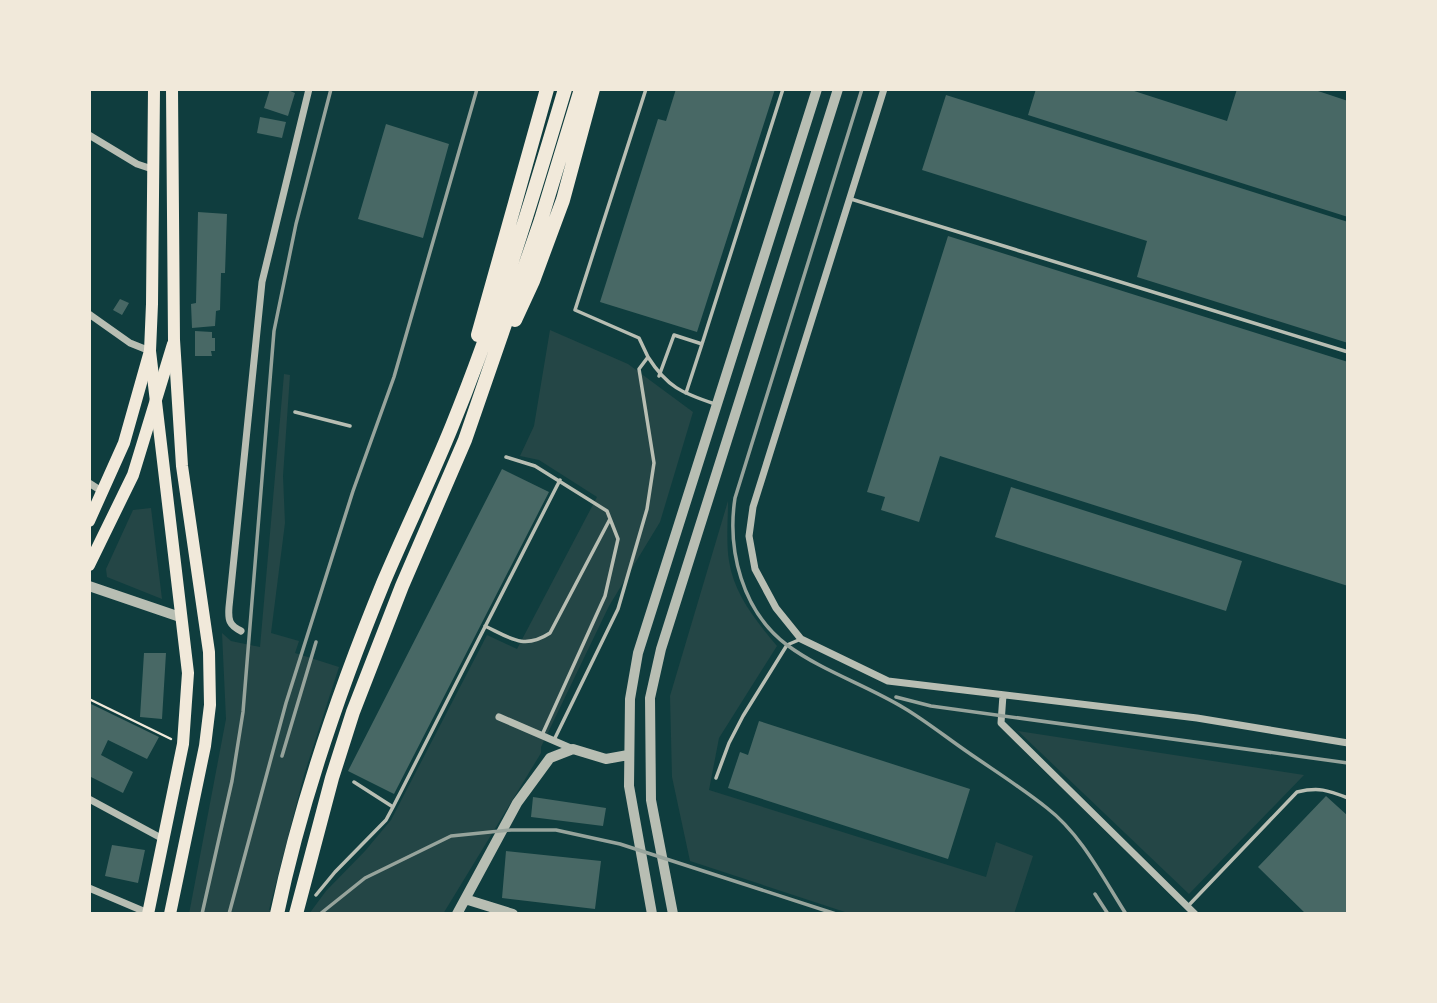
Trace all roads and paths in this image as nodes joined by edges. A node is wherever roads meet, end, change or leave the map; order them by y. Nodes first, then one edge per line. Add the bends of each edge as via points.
1 (154, 89) edge
2 (172, 89) edge
3 (309, 89) edge
4 (547, 89) edge
5 (565, 89) edge
6 (646, 89) edge
7 (783, 89) edge
8 (817, 89) edge
9 (838, 89) edge
10 (884, 89) edge
11 (588, 93) edge
12 (89, 135) edge
13 (152, 169) junction
14 (849, 199) junction
15 (89, 314) edge
16 (174, 340) junction
17 (702, 344) junction
18 (150, 351) junction
19 (1348, 352) edge
20 (648, 357) junction
21 (659, 376) junction
22 (685, 393) junction
23 (717, 404) junction
24 (155, 406) junction
25 (295, 412) dead end
26 (351, 426) dead end
27 (452, 427) junction
28 (506, 457) dead end
29 (560, 480) junction
30 (89, 483) edge
31 (103, 492) junction
32 (610, 519) junction
33 (89, 521) edge
34 (89, 565) edge
35 (89, 586) edge
36 (180, 617) junction
37 (485, 626) junction
38 (241, 631) dead end
39 (801, 639) junction
40 (1003, 695) junction
41 (89, 699) edge
42 (499, 717) dead end
43 (542, 735) junction
44 (554, 740) junction
45 (1348, 743) edge
46 (183, 744) junction
47 (573, 748) junction
48 (628, 755) junction
49 (716, 778) dead end
50 (354, 782) dead end
51 (89, 799) edge
52 (1348, 799) edge
53 (393, 807) junction
54 (163, 839) junction
55 (89, 888) edge
56 (316, 895) dead end
57 (465, 899) junction
58 (1188, 906) junction
59 (148, 913) edge
60 (170, 914) edge
61 (277, 914) edge
62 (296, 914) edge
63 (457, 914) edge
64 (513, 914) edge
65 (652, 914) edge
66 (673, 914) edge
67 (1195, 914) edge

1 - 13 main road
2 - 16 main road
3 - 38 street via 262,282 228,621
4 - 27 highway
5 - 27 highway via 494,317
6 - 20 lane via 575,310 639,338
7 - 17 lane
8 - 23 street
9 - 66 street via 661,649 650,698 651,800
10 - 14 street
11 - 62 highway via 563,200 533,281 353,712
12 - 13 street
13 - 18 main road
14 - 19 lane
14 - 39 street via 753,507 749,536 755,569 776,608
15 - 18 street via 130,343
16 - 24 main road
16 - 60 main road via 183,466 209,652 210,705
17 - 21 lane via 674,335
17 - 22 lane
18 - 24 main road
18 - 31 main road via 124,443
20 - 21 lane
20 - 44 lane via 639,369 654,463 647,509 618,609
21 - 22 lane
22 - 23 lane
23 - 48 street via 638,653
24 - 34 main road via 133,475
24 - 36 main road
25 - 26 lane
27 - 61 highway via 355,655 314,774
28 - 29 lane
29 - 32 lane via 607,511
29 - 37 lane
30 - 31 street
31 - 33 main road
32 - 37 lane via 550,633 536,642 524,641
32 - 43 lane via 618,540 605,596
35 - 36 street
36 - 46 main road via 188,673
37 - 53 lane
39 - 40 street via 888,681
39 - 49 lane via 787,645 743,716
40 - 45 street via 1197,718
40 - 58 street via 1001,723
41 - 46 path
42 - 43 street
43 - 44 street
44 - 47 street
46 - 54 main road
47 - 48 street via 606,758
47 - 57 street via 550,758 517,803
48 - 65 street via 629,786
50 - 53 lane
51 - 54 street
52 - 58 lane via 1315,788 1297,792
53 - 56 lane
54 - 59 main road
55 - 59 street
57 - 63 street
57 - 64 street
58 - 67 street

